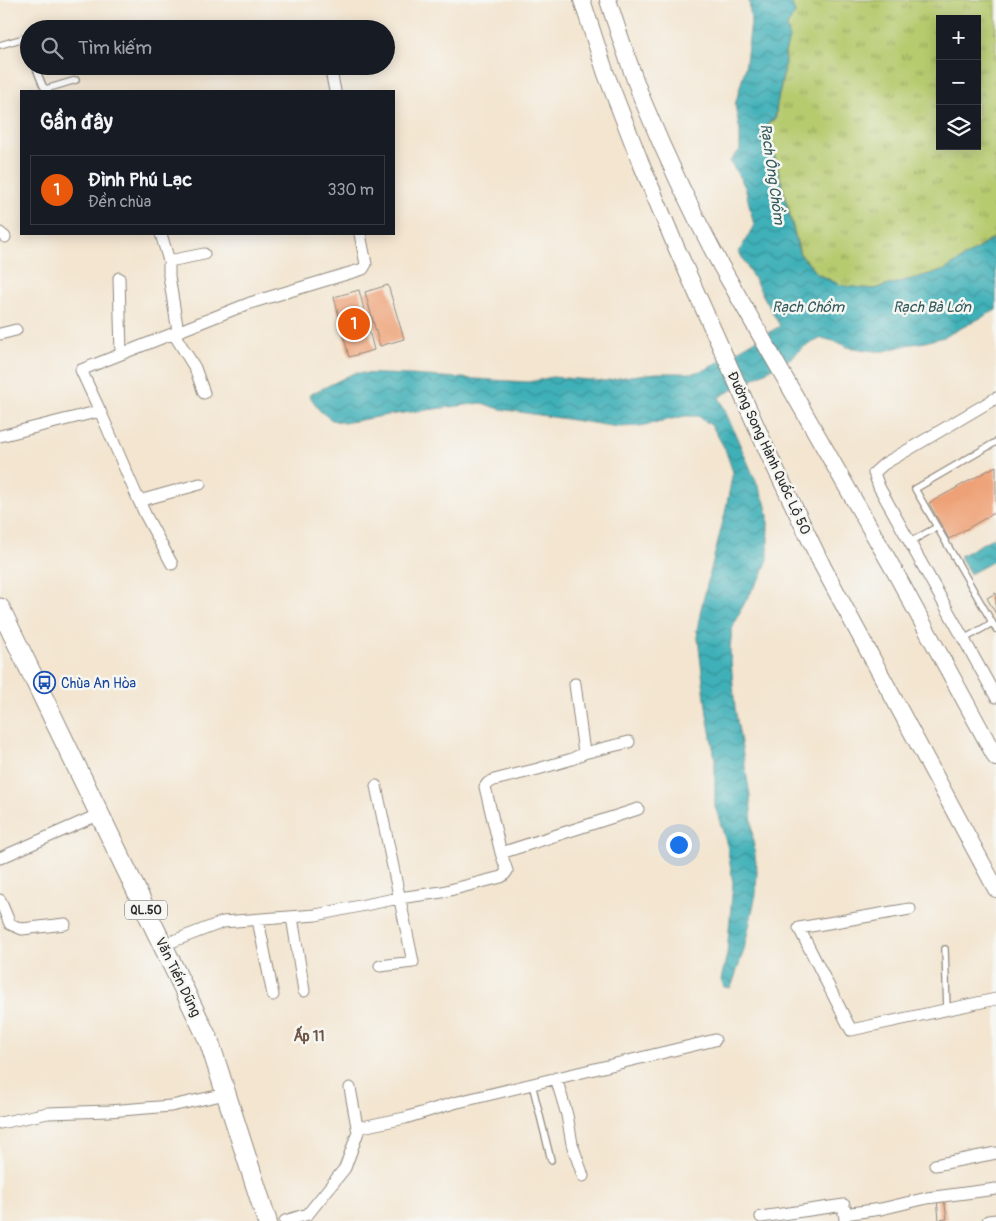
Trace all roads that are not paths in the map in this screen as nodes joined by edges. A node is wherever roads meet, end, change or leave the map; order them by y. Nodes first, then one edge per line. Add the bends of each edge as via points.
1 (582, 0) edge
2 (608, 0) edge
3 (20, 39) edge
4 (0, 45) edge
5 (39, 75) edge
6 (332, 75) edge
7 (76, 80) dead end
8 (335, 90) edge
9 (161, 235) edge
10 (360, 235) edge
11 (204, 254) dead end
12 (169, 261) junction
13 (119, 278) dead end
14 (16, 330) dead end
15 (176, 333) junction
16 (0, 334) edge
17 (122, 354) junction
18 (204, 393) dead end
19 (996, 398) edge
20 (100, 411) junction
21 (0, 436) edge
22 (996, 442) edge
23 (200, 484) dead end
24 (139, 501) junction
25 (937, 527) junction
26 (910, 542) junction
27 (172, 564) dead end
28 (0, 608) edge
29 (992, 623) junction
30 (996, 629) edge
31 (964, 639) junction
32 (575, 684) dead end
33 (996, 697) edge
34 (629, 742) dead end
35 (584, 754) junction
36 (996, 758) edge
37 (376, 786) dead end
38 (638, 809) dead end
39 (100, 814) junction
40 (501, 853) junction
41 (0, 858) edge
42 (996, 889) edge
43 (399, 898) junction
44 (0, 900) edge
45 (910, 909) dead end
46 (292, 917) junction
47 (258, 920) junction
48 (64, 924) dead end
49 (163, 945) junction
50 (945, 948) dead end
51 (380, 966) dead end
52 (304, 991) dead end
53 (273, 995) dead end
54 (996, 999) edge
55 (946, 1010) junction
56 (715, 1040) dead end
57 (556, 1078) junction
58 (532, 1084) junction
59 (350, 1088) dead end
60 (226, 1094) junction
61 (0, 1123) edge
62 (357, 1128) junction
63 (996, 1153) edge
64 (551, 1160) dead end
65 (935, 1165) dead end
66 (583, 1176) dead end
67 (996, 1189) edge
68 (761, 1216) dead end
69 (844, 1218) edge
70 (996, 1220) edge
71 (267, 1221) edge
72 (285, 1221) edge
73 (988, 1221) edge

1 - 42 main road, Đường Song Hành Quốc Lộ 50 via 636,152 777,473
2 - 36 main road via 653,126 712,250 895,572
3 - 4 lane
5 - 7 lane via 46,89
6 - 8 street
9 - 12 street
10 - 15 street via 366,264 363,269 250,303
11 - 12 street
12 - 15 street
13 - 17 street
14 - 16 street
15 - 17 street
15 - 18 street
17 - 20 street via 81,370
19 - 26 street via 874,473
20 - 21 street
20 - 24 street
22 - 25 lane via 916,489
23 - 24 street
24 - 27 street
25 - 26 lane
25 - 29 lane
26 - 31 street
28 - 39 highway, Văn Tiến Dũng / QL.50
29 - 30 lane
29 - 31 lane
31 - 33 street
32 - 35 street
34 - 35 street
35 - 40 street via 488,783 485,787
37 - 43 street
38 - 40 street
39 - 41 street
39 - 49 highway, Văn Tiến Dũng / QL.50
40 - 43 street via 507,870 504,876 442,892
43 - 46 street
43 - 51 street via 413,962
44 - 48 street via 10,924 22,929
45 - 55 street via 799,928 851,1030
46 - 47 street
46 - 52 street
47 - 49 street via 223,922
47 - 53 street
49 - 60 highway, Văn Tiến Dũng / QL.50 via 209,1041
50 - 55 lane
54 - 55 street
56 - 57 street
57 - 58 street
57 - 66 street
58 - 62 street
58 - 64 lane
59 - 62 street
60 - 61 street via 171,1106 48,1113
60 - 71 highway, Văn Tiến Dũng / QL.50
62 - 72 street via 345,1168 308,1214
63 - 65 street
67 - 69 street via 927,1198
68 - 69 street via 844,1205
70 - 73 street

